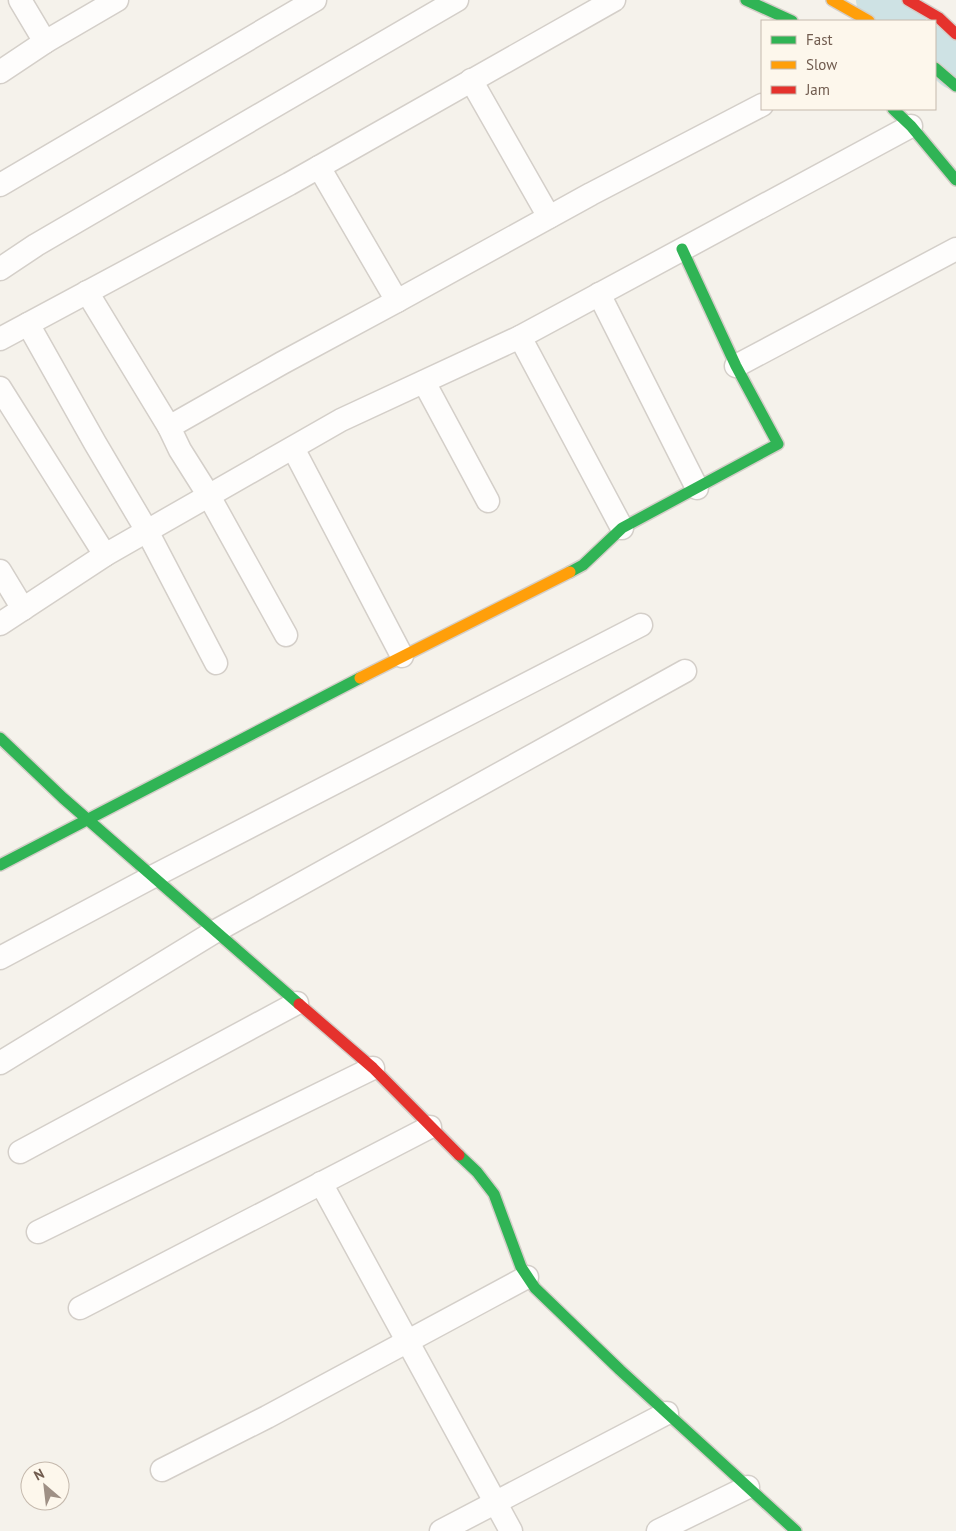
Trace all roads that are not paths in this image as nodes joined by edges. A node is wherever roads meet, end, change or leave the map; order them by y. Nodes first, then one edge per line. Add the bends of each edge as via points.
1 (20, 0) edge
2 (117, 0) edge
3 (315, 0) edge
4 (457, 0) edge
5 (614, 0) edge
6 (746, 0) edge
7 (832, 0) edge
8 (908, 0) edge
9 (790, 20) edge
10 (867, 20) edge
11 (956, 34) edge
12 (45, 42) junction
13 (936, 69) edge
14 (0, 72) edge
15 (471, 80) junction
16 (956, 86) edge
17 (761, 106) edge
18 (894, 110) edge
19 (910, 126) junction
20 (319, 167) junction
21 (956, 180) edge
22 (0, 185) edge
23 (548, 217) junction
24 (682, 249) junction
25 (956, 249) edge
26 (0, 269) edge
27 (87, 292) junction
28 (599, 294) junction
29 (397, 301) junction
30 (28, 324) junction
31 (520, 337) junction
32 (0, 339) edge
33 (736, 366) junction
34 (424, 382) junction
35 (0, 388) edge
36 (169, 428) junction
37 (292, 448) junction
38 (697, 488) junction
39 (209, 496) junction
40 (488, 501) dead end
41 (622, 528) junction
42 (147, 531) junction
43 (105, 555) junction
44 (0, 571) edge
45 (23, 609) junction
46 (0, 624) edge
47 (641, 625) dead end
48 (286, 635) dead end
49 (402, 656) junction
50 (216, 663) dead end
51 (685, 671) dead end
52 (0, 738) edge
53 (87, 820) junction
54 (0, 865) edge
55 (152, 877) junction
56 (214, 932) junction
57 (0, 958) edge
58 (297, 1003) junction
59 (0, 1064) edge
60 (373, 1068) junction
61 (430, 1127) junction
62 (20, 1152) dead end
63 (321, 1183) junction
64 (38, 1232) dead end
65 (527, 1277) junction
66 (80, 1308) dead end
67 (406, 1342) junction
68 (667, 1413) junction
69 (162, 1470) dead end
70 (748, 1487) junction
71 (495, 1503) junction
72 (441, 1531) edge
73 (511, 1531) edge
74 (658, 1531) edge
75 (796, 1531) edge

1 - 12 street
2 - 12 street
3 - 22 street
4 - 26 street
5 - 15 street
6 - 9 main road
7 - 10 main road
8 - 11 main road via 940,18
12 - 14 street
13 - 16 main road
15 - 20 street
15 - 23 street
17 - 23 street
18 - 19 main road
19 - 21 main road
19 - 24 street
20 - 27 street
20 - 29 street
23 - 29 street
24 - 28 street
24 - 33 main road
25 - 33 street
27 - 30 street
27 - 36 street
28 - 31 street
28 - 38 street
29 - 36 street
30 - 32 street
30 - 42 street
31 - 34 street
31 - 41 street
33 - 38 main road via 778,444
34 - 37 street via 341,420
34 - 40 street
35 - 43 street
36 - 39 street
37 - 39 street
37 - 49 street
38 - 41 main road
39 - 42 street
39 - 48 street
41 - 49 main road via 583,565
42 - 43 street
42 - 50 street
43 - 45 street
44 - 45 street
45 - 46 street
47 - 55 street
49 - 53 main road
51 - 56 street
52 - 53 main road
53 - 54 main road
53 - 55 main road
55 - 56 main road
55 - 57 street
56 - 58 main road
56 - 59 street
58 - 60 main road
58 - 62 street
60 - 61 main road
60 - 64 street
61 - 63 street
61 - 65 main road via 477,1172 494,1194 520,1267
63 - 66 street
63 - 67 street
65 - 67 street
65 - 68 main road
67 - 69 street
67 - 71 street
68 - 70 main road
68 - 71 street
70 - 74 street
70 - 75 main road
71 - 72 street
71 - 73 street

